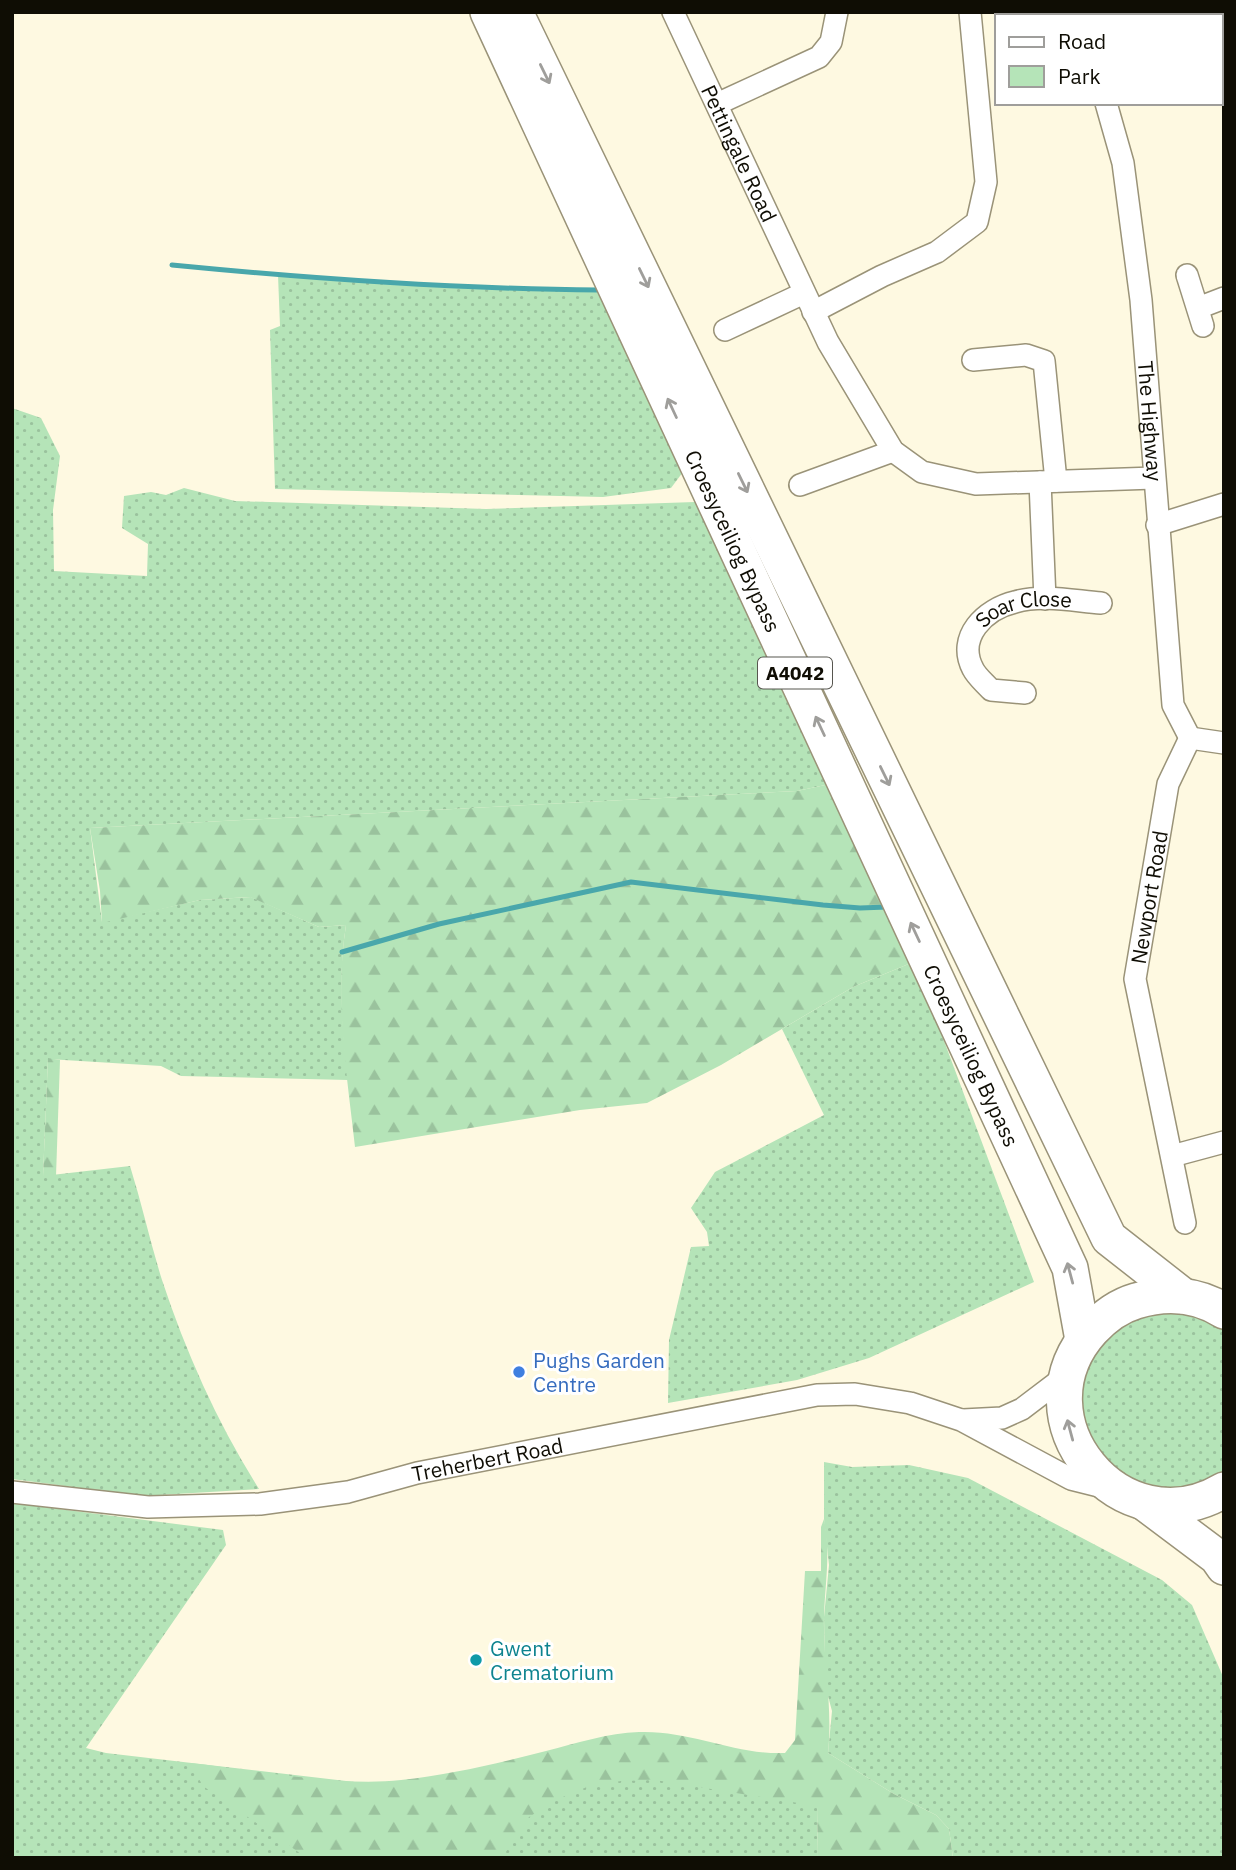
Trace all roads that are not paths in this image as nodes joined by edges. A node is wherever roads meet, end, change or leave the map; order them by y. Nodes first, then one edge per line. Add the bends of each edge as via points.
1 (488, 12) edge
2 (515, 12) edge
3 (673, 12) edge
4 (837, 12) edge
5 (970, 12) edge
6 (717, 104) junction
7 (1107, 105) edge
8 (1187, 275) dead end
9 (1224, 298) edge
10 (809, 302) junction
11 (725, 330) dead end
12 (973, 360) dead end
13 (893, 451) junction
14 (1154, 478) junction
15 (1048, 481) junction
16 (800, 485) dead end
17 (1224, 504) edge
18 (1157, 524) junction
19 (1045, 599) junction
20 (1101, 603) dead end
21 (1025, 693) dead end
22 (1190, 738) junction
23 (1224, 743) edge
24 (1224, 1142) edge
25 (1172, 1156) junction
26 (1185, 1223) dead end
27 (1183, 1296) junction
28 (1224, 1311) edge
29 (1083, 1340) junction
30 (1068, 1374) junction
31 (961, 1420) junction
32 (1112, 1489) junction
33 (1224, 1490) edge
34 (12, 1492) edge
35 (1144, 1503) junction
36 (1224, 1567) edge

29 -> 1 highway, Croesyceiliog Bypass / A4042 via 1070,1268
2 -> 27 highway, Croesyceiliog Bypass / A4042 via 1110,1238
3 - 6 street, Pettingale Road
4 - 6 street via 831,42 819,57
5 - 10 street via 986,182 977,222 937,253
6 - 10 street, Pettingale Road
7 - 14 street, The Highway via 1123,163 1141,300
8 - 9 street via 1200,317
10 - 11 street
10 - 13 street, Pettingale Road
12 - 15 street via 1026,355 1044,361
13 - 15 street, Pettingale Road via 922,472 976,484
13 - 16 street
14 - 15 street, Pettingale Road
14 - 18 street, The Highway
15 - 19 street
17 - 18 street
18 - 22 street, The Highway via 1173,705
19 - 20 street, Soar Close
19 - 21 street, Soar Close via 1016,601 993,610 975,625 967,643 972,668 990,690
22 - 23 street
22 - 25 street, Newport Road via 1168,784 1135,979
24 - 25 street
25 - 26 street, Newport Road
27 - 28 highway
27 - 29 highway via 1154,1296 1127,1304 1103,1319
29 - 30 highway
30 - 31 street, Treherbert Road via 1022,1409 1002,1418
32 -> 30 highway via 1088,1467 1071,1438 1064,1406
31 - 32 street, Treherbert Road via 1071,1479
31 - 34 street, Treherbert Road via 910,1403 855,1394 817,1395 417,1474 348,1492 260,1504 148,1507
32 - 35 highway
33 - 35 highway via 1209,1499 1177,1506
35 - 36 highway

